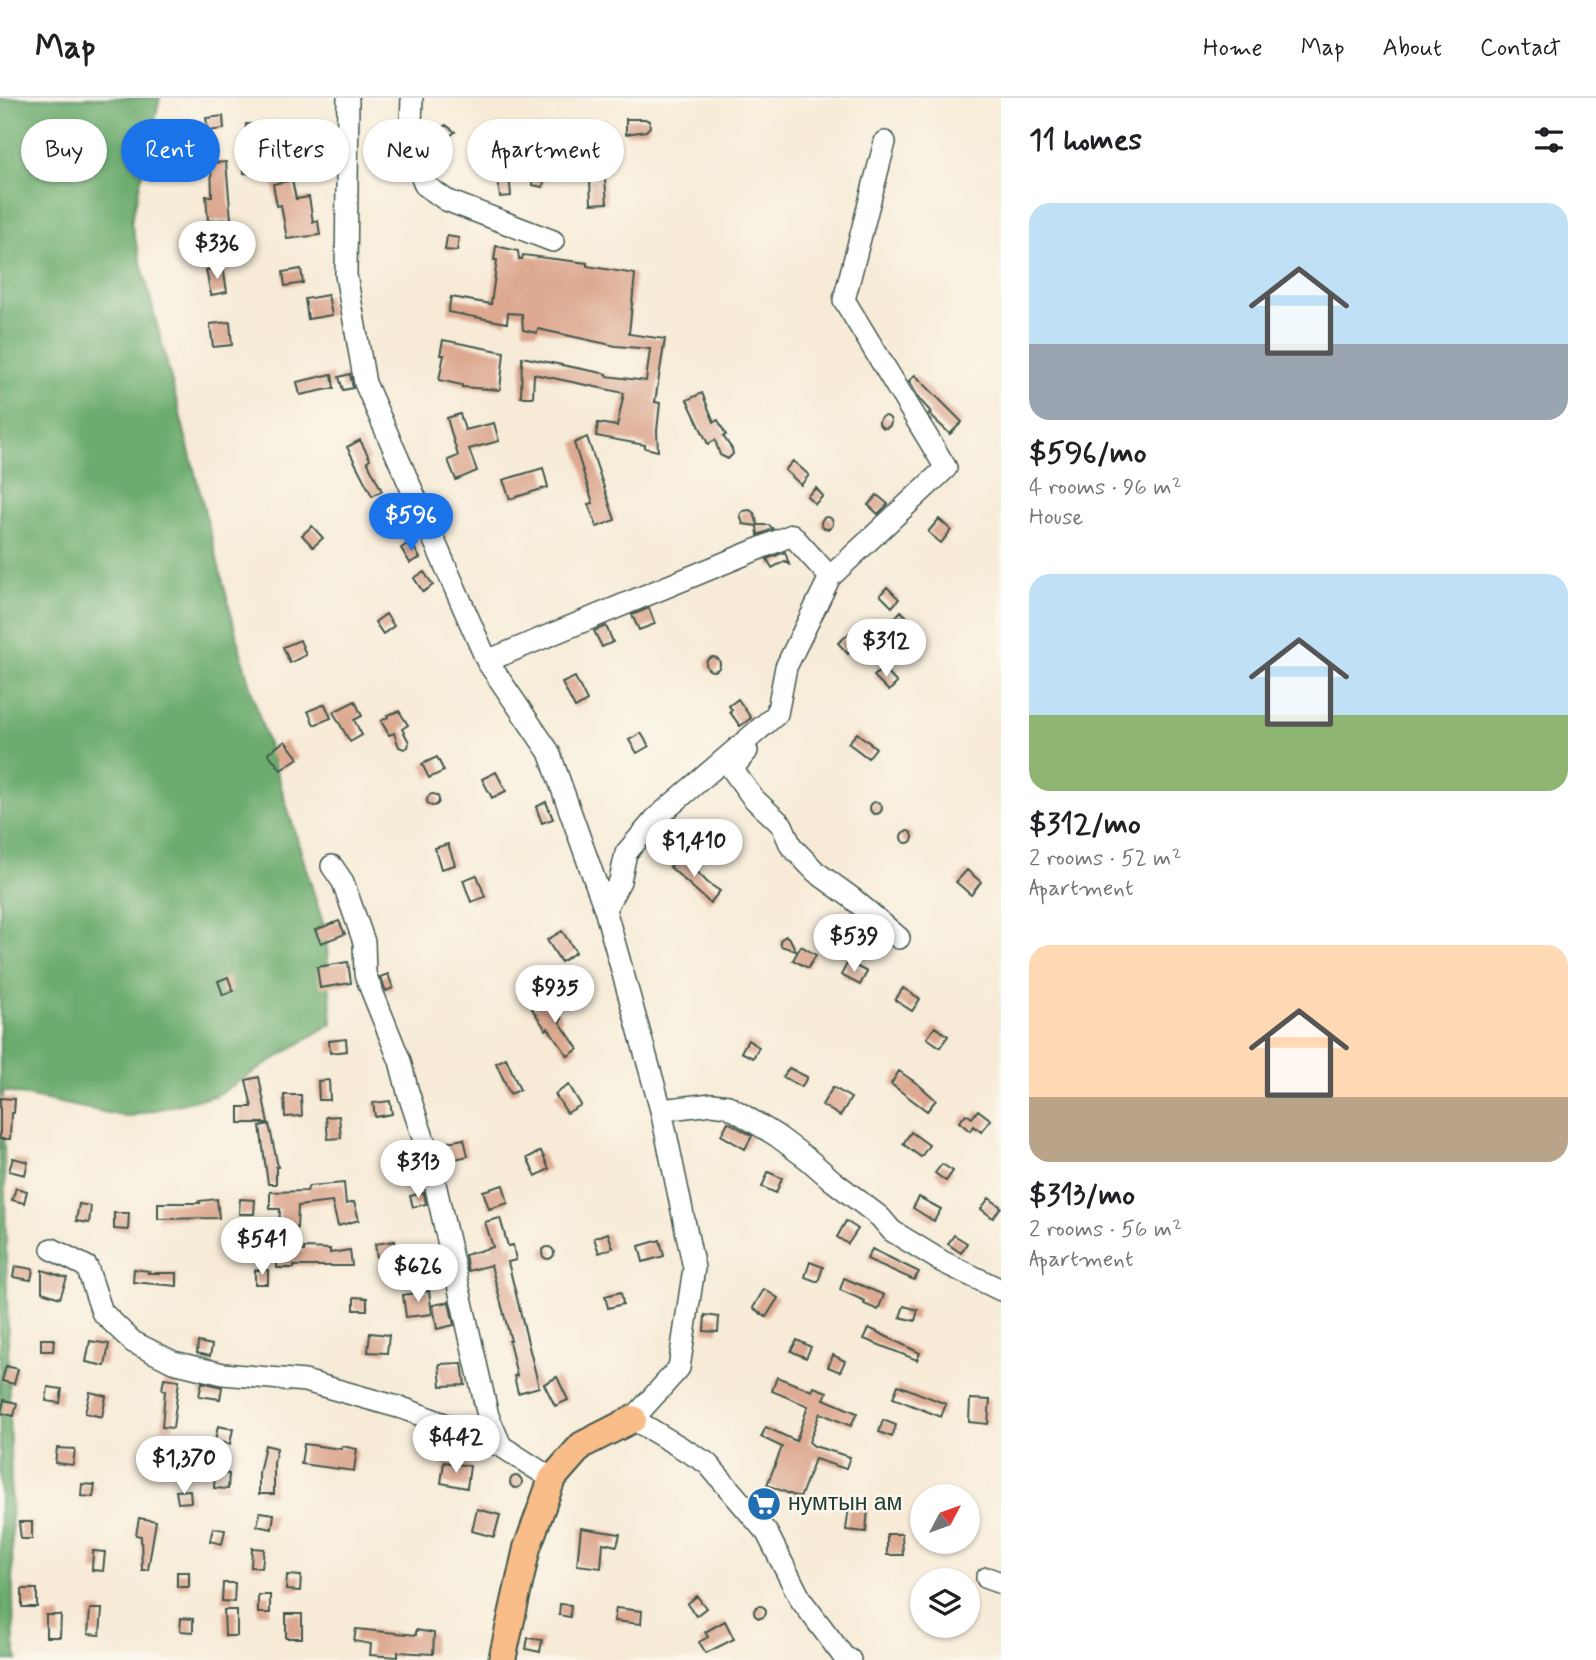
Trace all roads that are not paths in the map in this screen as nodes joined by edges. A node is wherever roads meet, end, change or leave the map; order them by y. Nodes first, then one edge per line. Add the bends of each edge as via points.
1 (348, 98) edge
2 (412, 98) edge
3 (885, 142) dead end
4 (553, 241) dead end
5 (830, 577) junction
6 (487, 661) junction
7 (777, 714) junction
8 (332, 866) dead end
9 (605, 909) junction
10 (899, 938) dead end
11 (661, 1110) junction
12 (52, 1249) dead end
13 (1001, 1290) edge
14 (633, 1419) junction
15 (501, 1446) junction
16 (551, 1479) junction
17 (502, 1660) edge
18 (850, 1660) edge

1 - 6 street via 346,275 365,383
2 - 4 street via 411,151 425,185 446,200
3 - 5 street via 844,300 946,468
5 - 6 street via 792,535
5 - 7 street via 786,667
6 - 9 street via 549,752
7 - 9 street via 656,818 626,853 620,881
7 - 10 street via 732,769 753,798 782,825 790,846
8 - 15 street via 343,882 364,942 365,974 400,1061 428,1153 485,1404
9 - 11 street
11 - 13 street via 728,1106 797,1151 892,1231
11 - 14 street via 694,1268 679,1367
12 - 15 street via 87,1267 102,1312 133,1342 173,1362 223,1374 305,1381 405,1409
14 - 16 main road via 582,1445
14 - 18 street via 707,1463 767,1534 801,1600
15 - 16 street
16 - 17 main road via 527,1548

